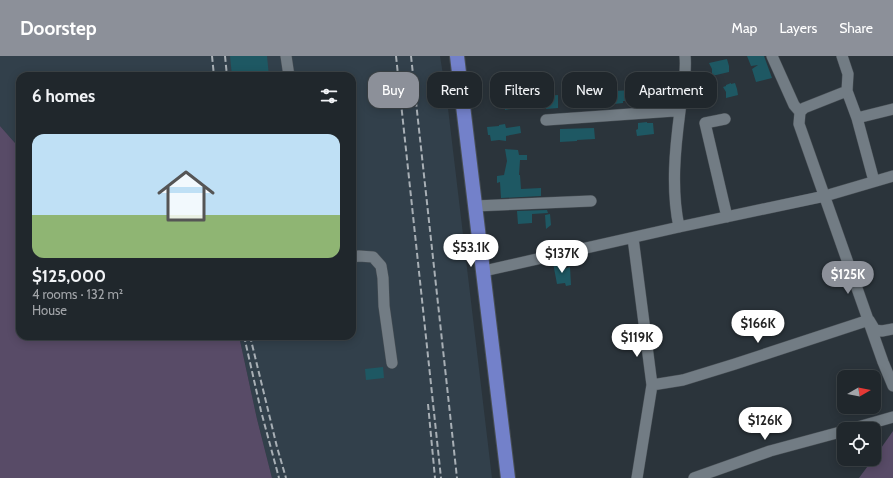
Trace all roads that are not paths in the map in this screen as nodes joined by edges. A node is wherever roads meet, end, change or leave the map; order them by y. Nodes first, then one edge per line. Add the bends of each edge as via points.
1 (286, 56) edge
2 (458, 56) edge
3 (685, 56) edge
4 (772, 56) edge
5 (842, 56) edge
6 (288, 72) edge
7 (847, 91) junction
8 (893, 108) edge
9 (680, 111) junction
10 (800, 112) junction
11 (857, 118) junction
12 (725, 119) dead end
13 (546, 120) dead end
14 (893, 176) edge
15 (874, 181) junction
16 (825, 196) junction
17 (591, 201) dead end
18 (476, 206) junction
19 (727, 217) junction
20 (679, 227) junction
21 (633, 238) junction
22 (356, 257) edge
23 (484, 271) junction
24 (869, 320) junction
25 (893, 329) edge
26 (392, 363) dead end
27 (652, 385) junction
28 (893, 386) edge
29 (893, 417) edge
30 (876, 422) edge
31 (837, 433) edge
32 (508, 478) edge
33 (637, 478) edge
34 (694, 478) edge

1 - 6 street
2 - 18 main road
3 - 9 street
4 - 10 street via 794,105
5 - 7 street via 848,74
7 - 10 street via 804,108
7 - 11 street
8 - 11 street
9 - 13 street
9 - 20 street via 674,187
10 - 16 street via 799,124
11 - 15 street
12 - 19 street via 706,123
14 - 15 street
15 - 16 street
16 - 19 street
16 - 24 street
17 - 18 street
18 - 23 main road
19 - 20 street
20 - 21 street
21 - 23 street
21 - 27 street
22 - 26 street via 373,257 381,266
23 - 32 main road
24 - 25 street via 875,330
24 - 27 street via 683,380
24 - 28 street
27 - 33 street
29 - 30 street
31 - 34 street via 770,451

